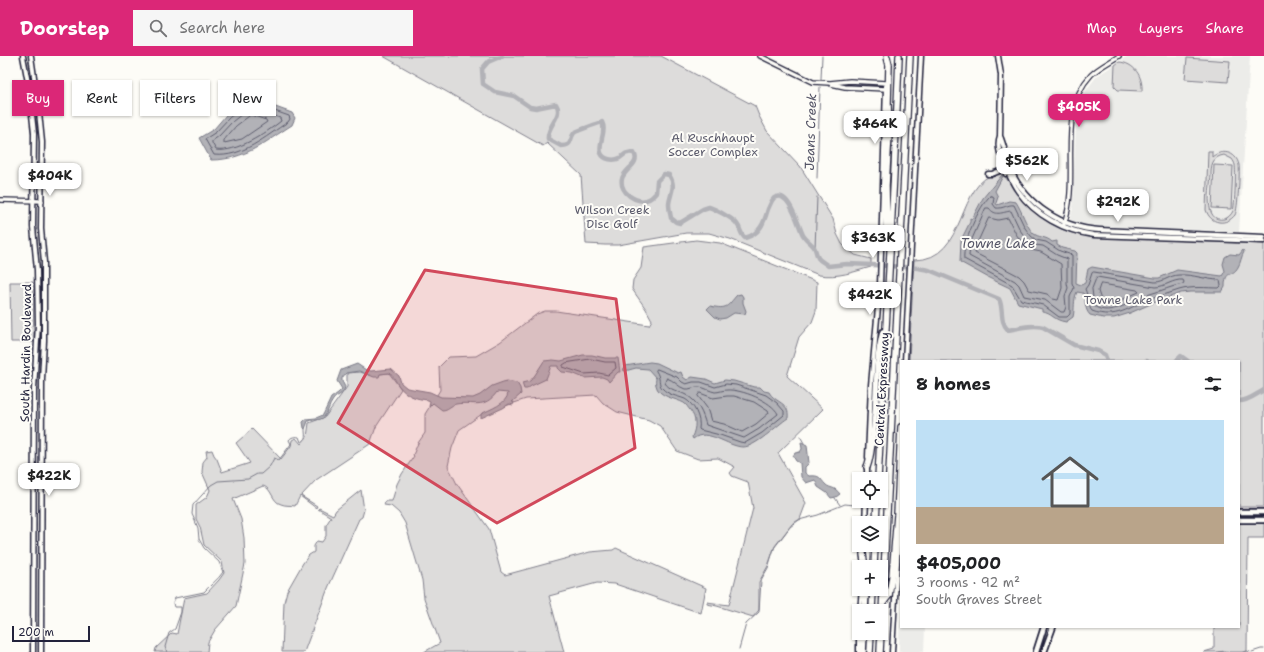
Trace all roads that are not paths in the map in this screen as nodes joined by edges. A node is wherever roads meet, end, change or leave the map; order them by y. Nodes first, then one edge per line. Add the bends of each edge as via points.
1 (23, 56) edge
2 (30, 56) edge
3 (760, 56) edge
4 (887, 56) edge
5 (900, 56) edge
6 (910, 56) edge
7 (921, 56) edge
8 (998, 56) edge
9 (1119, 56) edge
10 (858, 81) junction
11 (830, 83) junction
12 (886, 83) junction
13 (858, 88) junction
14 (886, 89) junction
15 (1000, 136) junction
16 (988, 174) dead end
17 (1021, 195) junction
18 (0, 200) edge
19 (34, 201) junction
20 (42, 201) junction
21 (1064, 225) junction
22 (1114, 231) junction
23 (886, 234) junction
24 (1089, 234) junction
25 (1264, 237) edge
26 (1264, 241) edge
27 (886, 320) junction
28 (905, 360) edge
29 (900, 465) edge
30 (867, 467) junction
31 (867, 472) edge
32 (878, 472) edge
33 (899, 503) edge
34 (1240, 512) edge
35 (1264, 512) edge
36 (898, 515) edge
37 (1240, 520) edge
38 (1264, 520) edge
39 (863, 554) edge
40 (863, 560) edge
41 (883, 603) junction
42 (1044, 628) edge
43 (1052, 628) edge
44 (859, 640) edge
45 (864, 640) edge
46 (871, 640) edge
47 (32, 652) edge
48 (40, 652) edge
49 (859, 652) edge
50 (863, 652) edge
51 (870, 652) edge
52 (880, 652) edge
53 (892, 652) edge
54 (1036, 652) edge
55 (1044, 652) edge

1 - 19 main road, South Hardin Boulevard via 34,133
2 - 20 main road, South Hardin Boulevard via 41,133
3 - 11 street via 808,80
4 - 12 main road
4 - 23 highway via 889,64
5 - 23 highway via 894,194
6 - 41 highway, Central Expressway
7 - 28 main road
8 - 15 main road via 1001,75
9 - 21 street via 1090,77 1075,102 1069,206
10 - 11 street
10 - 12 street
10 - 13 street
11 - 13 street
12 - 14 main road
13 - 14 street
14 - 23 main road
15 - 17 main road via 998,141 1003,162
15 - 21 main road via 1008,164 1019,185 1039,207
16 - 17 main road via 1004,170
17 - 21 main road via 1040,213
18 - 19 street
19 - 20 street
19 - 47 main road, South Hardin Boulevard via 38,325 34,389
20 - 48 main road, South Hardin Boulevard via 44,341
21 - 22 main road
21 - 24 main road
22 - 24 main road
22 - 25 main road
23 - 27 highway, Central Expressway via 889,262
23 - 30 main road via 871,385
24 - 26 main road
27 - 30 highway via 879,349 874,428
27 - 32 highway, Central Expressway
29 - 33 highway
30 - 31 main road
33 - 36 highway
34 - 35 main road
36 - 41 highway via 889,595
36 - 53 main road
37 - 38 main road
39 - 40 highway
41 - 52 highway, Central Expressway
42 - 54 main road
43 - 55 main road
44 - 49 main road
45 - 50 highway
46 - 51 highway

